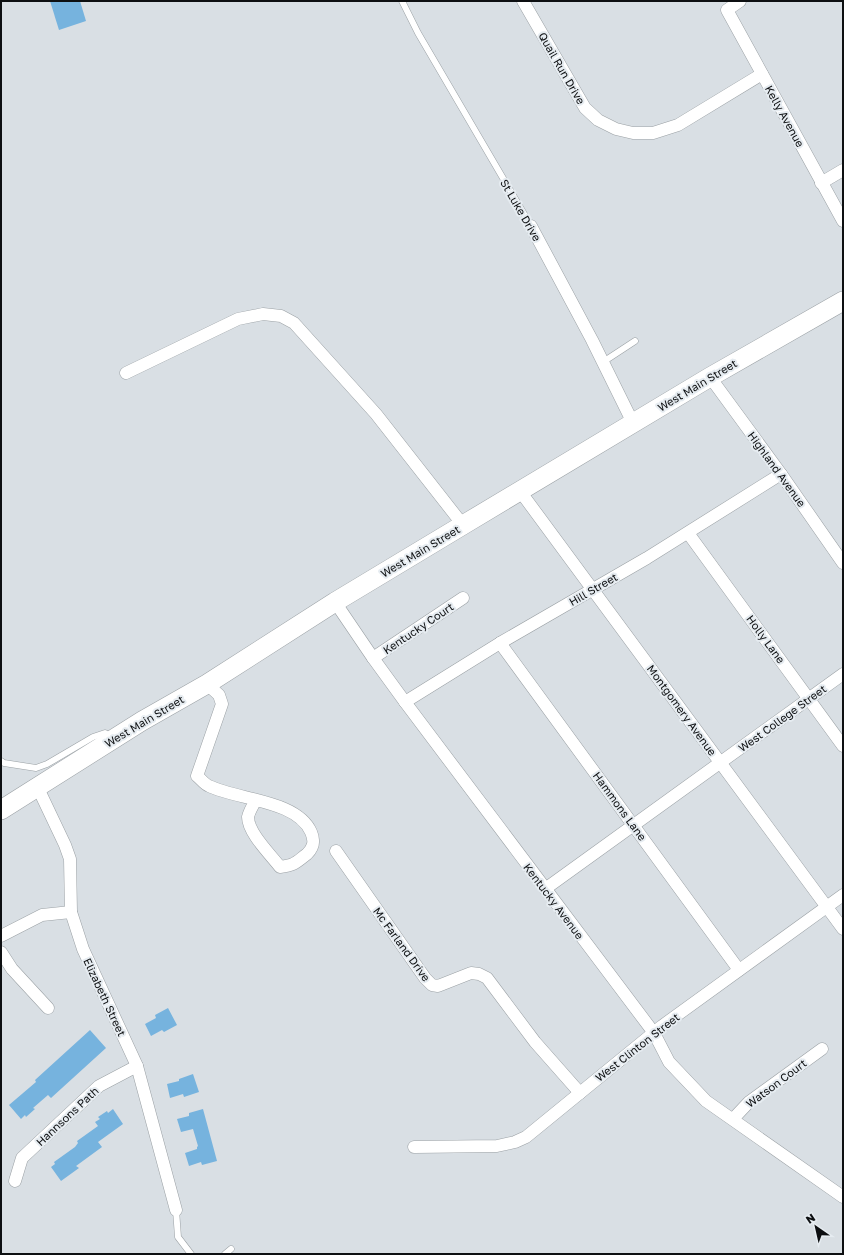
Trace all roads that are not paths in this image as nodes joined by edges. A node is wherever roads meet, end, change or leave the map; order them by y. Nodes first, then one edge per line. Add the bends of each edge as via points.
1 (402, 1) edge
2 (523, 1) edge
3 (740, 1) edge
4 (762, 74) junction
5 (843, 170) edge
6 (822, 183) junction
7 (843, 221) edge
8 (531, 226) joint
9 (843, 301) edge
10 (635, 341) dead end
11 (603, 362) junction
12 (126, 373) dead end
13 (710, 377) junction
14 (633, 423) junction
15 (781, 474) junction
16 (520, 491) junction
17 (463, 525) junction
18 (688, 533) junction
19 (843, 563) edge
20 (593, 589) junction
21 (464, 598) dead end
22 (335, 602) junction
23 (500, 643) junction
24 (373, 658) junction
25 (843, 674) edge
26 (208, 684) junction
27 (809, 698) junction
28 (405, 702) junction
29 (113, 739) junction
30 (843, 746) edge
31 (1, 761) edge
32 (721, 762) junction
33 (38, 786) junction
34 (256, 800) junction
35 (1, 810) edge
36 (634, 825) junction
37 (336, 851) dead end
38 (545, 889) junction
39 (843, 895) edge
40 (826, 907) junction
41 (71, 912) junction
42 (843, 929) edge
43 (1, 936) edge
44 (1, 952) edge
45 (739, 970) junction
46 (48, 1008) dead end
47 (654, 1034) junction
48 (822, 1049) dead end
49 (137, 1066) junction
50 (580, 1092) junction
51 (733, 1119) junction
52 (414, 1146) dead end
53 (14, 1181) dead end
54 (843, 1197) edge
55 (176, 1210) joint
56 (231, 1249) dead end
57 (191, 1254) edge
58 (225, 1254) edge

1 - 8 lane, St Luke Drive via 418,33
2 - 4 street, Quail Run Drive via 585,108 598,120 616,129 633,133 653,133 678,124
3 - 4 street, Kelly Avenue via 727,10
4 - 6 street, Kelly Avenue
5 - 6 street
6 - 7 street, Kelly Avenue
8 - 11 street, St Luke Drive
9 - 13 main road, West Main Street
10 - 11 lane
11 - 14 street, St Luke Drive
12 - 17 street via 238,319 263,314 281,316 294,323 376,414
13 - 14 main road, West Main Street
13 - 15 street, Highland Avenue
14 - 16 main road, West Main Street
15 - 18 street, Hill Street
15 - 19 street, Highland Avenue
16 - 17 main road, West Main Street
16 - 20 street, Montgomery Avenue
17 - 22 main road, West Main Street
18 - 20 street, Hill Street
18 - 27 street, Holly Lane
20 - 23 street, Hill Street
20 - 32 street, Montgomery Avenue
21 - 24 street, Kentucky Court
22 - 24 street, Kentucky Avenue
22 - 26 main road, West Main Street
23 - 28 street, Hill Street
23 - 36 street, Hammons Lane
24 - 28 street, Kentucky Avenue
25 - 27 street, West College Street
26 - 29 main road, West Main Street
26 - 34 street via 219,695 222,704 197,776 207,786
27 - 30 street, Holly Lane
27 - 32 street, West College Street
28 - 38 street, Kentucky Avenue
29 - 31 lane via 105,733 93,737 36,768
29 - 33 main road, West Main Street
32 - 36 street, West College Street
32 - 40 street, Montgomery Avenue
33 - 35 main road, West Main Street
33 - 41 street, Elizabeth Street via 70,859
34 - 34 street via 287,809 301,817 314,839 312,849 292,865 280,867 249,826 248,816
36 - 38 street, West College Street
36 - 45 street, Hammons Lane
37 - 50 street, Mc Farland Drive via 432,985 438,986 470,973 487,978 534,1042
38 - 47 street, Kentucky Avenue
39 - 40 street, West Clinton Street
40 - 42 street, Montgomery Avenue
40 - 45 street, West Clinton Street
41 - 43 street via 42,915
41 - 49 street, Elizabeth Street via 83,949
44 - 46 street via 12,969
45 - 47 street, West Clinton Street
47 - 50 street, West Clinton Street
47 - 51 street, Kentucky Avenue via 669,1062 706,1101
48 - 51 street, Watson Court via 749,1102
49 - 53 street, Hannsons Path via 99,1086 38,1143 22,1158
49 - 55 street, Elizabeth Street
50 - 52 street, West Clinton Street via 526,1137 515,1142 497,1146
51 - 54 street, Kentucky Avenue
55 - 57 lane via 178,1237
56 - 58 lane

